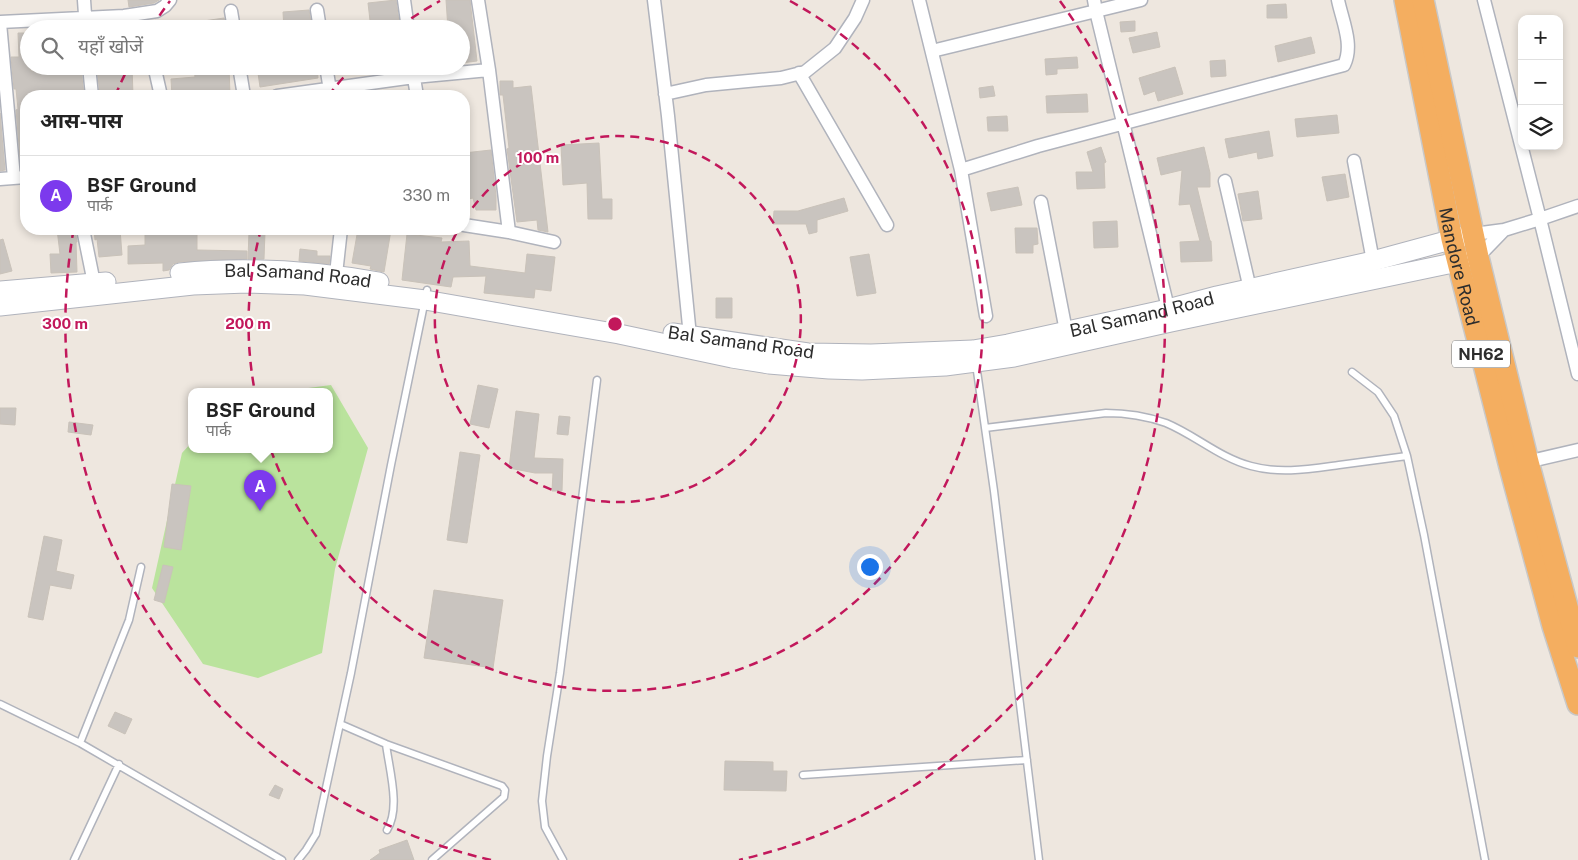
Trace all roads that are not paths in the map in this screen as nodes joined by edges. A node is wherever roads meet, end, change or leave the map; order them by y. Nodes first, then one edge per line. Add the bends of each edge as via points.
1 (84, 0) edge
2 (170, 0) edge
3 (404, 0) edge
4 (478, 0) edge
5 (654, 0) edge
6 (863, 0) edge
7 (919, 0) edge
8 (1141, 0) edge
9 (1338, 0) edge
10 (1405, 0) edge
11 (1423, 0) edge
12 (1484, 0) edge
13 (1095, 6) edge
14 (317, 10) dead end
15 (232, 11) dead end
16 (86, 20) edge
17 (102, 20) edge
18 (233, 20) edge
19 (319, 20) edge
20 (407, 20) edge
21 (0, 22) edge
22 (20, 22) edge
23 (932, 51) junction
24 (470, 70) edge
25 (489, 70) junction
26 (799, 74) junction
27 (90, 75) edge
28 (156, 75) edge
29 (240, 75) edge
30 (327, 75) edge
31 (401, 75) edge
32 (413, 75) edge
33 (91, 90) edge
34 (159, 90) edge
35 (243, 90) edge
36 (330, 90) edge
37 (342, 90) edge
38 (415, 90) edge
39 (665, 94) junction
40 (1123, 123) junction
41 (1354, 161) dead end
42 (961, 170) junction
43 (20, 177) edge
44 (0, 179) edge
45 (1225, 181) dead end
46 (1041, 202) dead end
47 (1578, 206) edge
48 (1540, 218) junction
49 (886, 225) dead end
50 (470, 226) edge
51 (1504, 230) junction
52 (509, 232) junction
53 (1474, 234) junction
54 (84, 235) edge
55 (340, 235) edge
56 (1452, 239) junction
57 (554, 242) dead end
58 (1478, 257) junction
59 (1373, 261) junction
60 (1458, 262) junction
61 (336, 274) junction
62 (192, 278) junction
63 (94, 283) junction
64 (1250, 289) junction
65 (0, 291) edge
66 (426, 295) junction
67 (0, 306) edge
68 (1170, 315) junction
69 (986, 316) dead end
70 (1066, 331) junction
71 (690, 336) junction
72 (975, 363) junction
73 (1352, 372) dead end
74 (1578, 374) edge
75 (597, 380) dead end
76 (985, 428) junction
77 (1578, 450) edge
78 (1407, 456) junction
79 (1519, 464) junction
80 (141, 567) dead end
81 (1567, 622) edge
82 (1578, 647) edge
83 (0, 704) edge
84 (1578, 704) edge
85 (340, 724) junction
86 (80, 743) junction
87 (386, 744) junction
88 (1027, 760) junction
89 (118, 764) junction
90 (802, 775) dead end
91 (387, 830) dead end
92 (74, 860) edge
93 (282, 860) edge
94 (298, 860) edge
95 (432, 860) edge
96 (563, 860) edge
97 (1039, 860) edge
98 (1484, 860) edge

1 - 16 street
2 - 17 street via 157,11
3 - 20 street
4 - 25 street
5 - 39 street
6 - 26 street via 834,48
7 - 23 street
8 - 13 street
9 - 40 street via 1348,45 1344,65
10 - 56 highway, Mandore Road / NH62
11 - 53 highway, Mandore Road / NH62
12 - 48 street
13 - 23 street
13 - 40 street
14 - 19 street
15 - 18 street
21 - 22 street
21 - 43 street
23 - 42 street
24 - 25 street
25 - 52 street
26 - 39 street via 706,85
26 - 49 street
27 - 33 street
28 - 34 street
29 - 35 street
30 - 36 street
31 - 37 street
32 - 38 street
39 - 71 street
40 - 42 street
40 - 68 street
41 - 59 street
42 - 69 street
43 - 44 street
45 - 64 street
46 - 70 street
47 - 48 street
48 - 51 street
48 - 74 street
50 - 52 street
51 - 53 street
51 - 58 street
52 - 57 street
53 - 56 main road, Bal Samand Road
53 - 58 highway, Mandore Road / NH62
54 - 63 street
55 - 61 street
56 - 59 main road, Bal Samand Road
56 - 60 highway, Mandore Road / NH62
58 - 60 main road, Bal Samand Road
58 - 79 highway, Mandore Road / NH62
59 - 64 main road, Bal Samand Road
60 - 68 main road, Bal Samand Road
60 - 79 highway, Mandore Road / NH62
61 - 62 main road, Bal Samand Road via 266,270
61 - 66 main road, Bal Samand Road
62 - 63 main road, Bal Samand Road
62 - 66 main road, Bal Samand Road
62 - 67 main road, Bal Samand Road
63 - 65 main road, Bal Samand Road
64 - 68 main road, Bal Samand Road
66 - 71 main road, Bal Samand Road via 620,322
66 - 72 main road, Bal Samand Road via 769,364 862,370
66 - 85 lane
68 - 70 main road, Bal Samand Road
68 - 72 main road, Bal Samand Road via 1048,350
70 - 71 main road, Bal Samand Road via 973,350 871,354 808,353
72 - 76 lane
73 - 78 lane via 1378,392 1394,416
75 - 96 lane via 542,801 545,827
76 - 78 lane via 1125,413 1167,424 1234,460 1269,469 1294,471
76 - 88 lane
77 - 79 street
78 - 98 lane
79 - 81 highway, Mandore Road / NH62
80 - 86 lane via 129,620
81 - 82 highway, Mandore Road / NH62
81 - 84 highway, Mandore Road / NH62
83 - 86 lane
85 - 87 lane
85 - 94 lane via 316,834
86 - 89 lane
87 - 91 lane via 394,806 393,819
87 - 95 lane via 502,786 505,790 497,804
88 - 90 lane
88 - 97 lane
89 - 92 lane
89 - 93 lane

